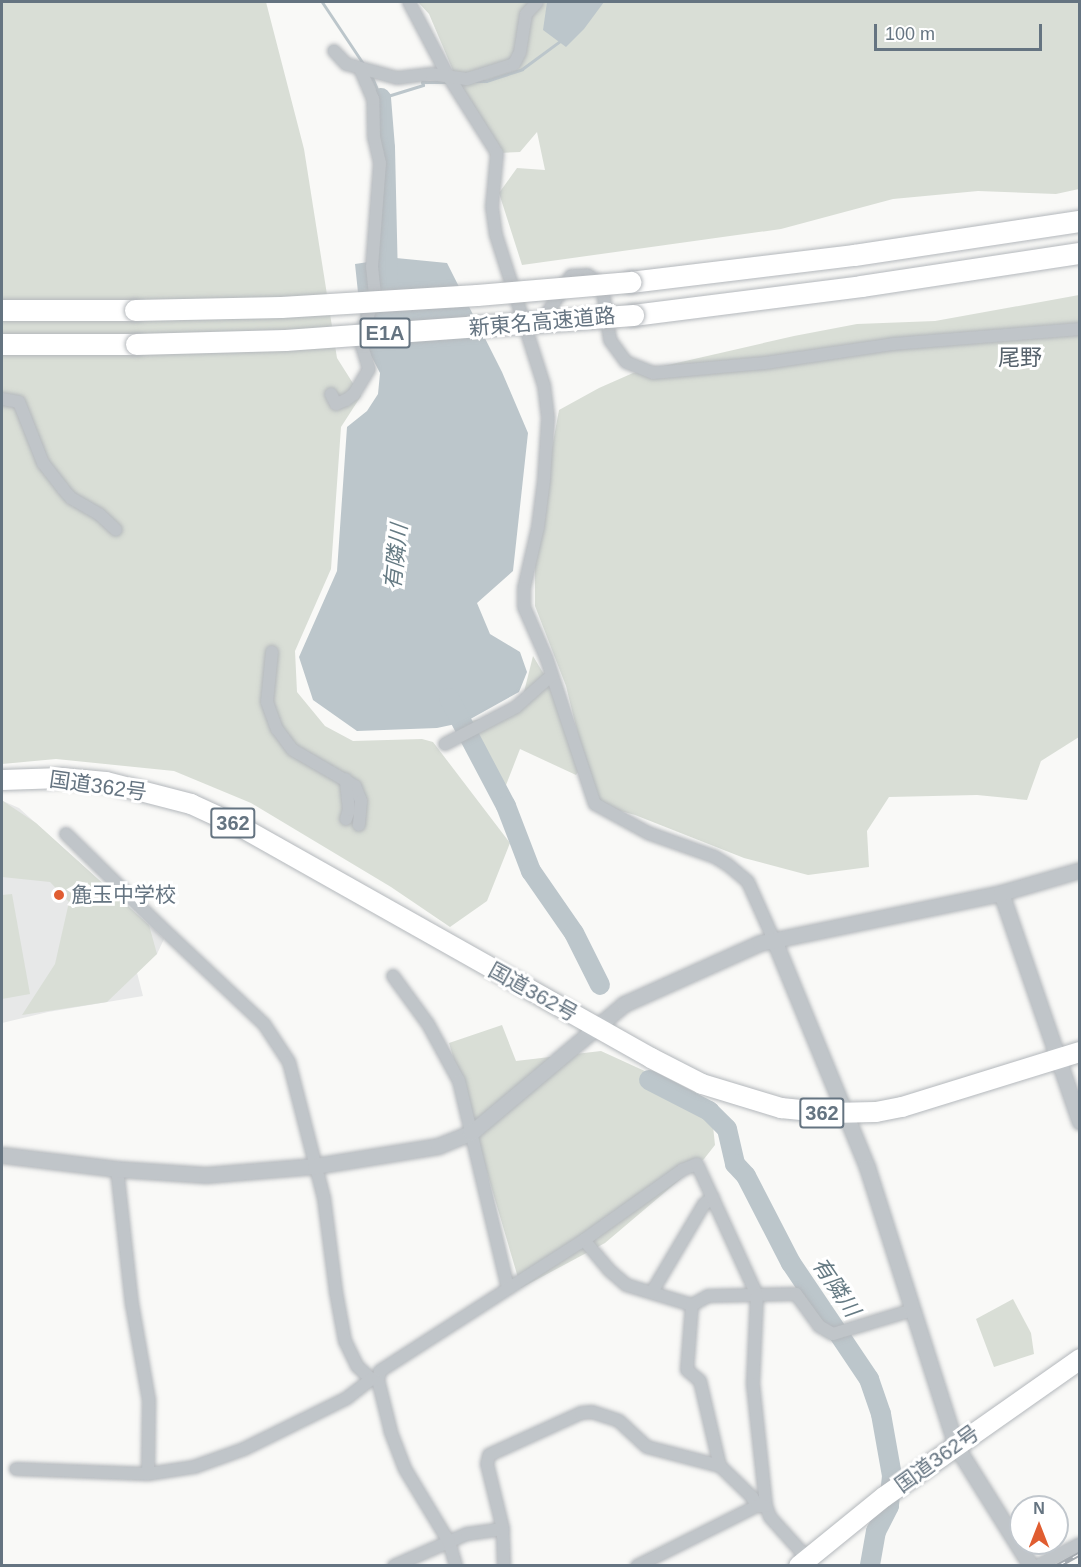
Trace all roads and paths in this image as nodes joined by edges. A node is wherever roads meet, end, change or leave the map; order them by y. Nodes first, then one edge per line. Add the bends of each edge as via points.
1 (409, 2) edge
2 (537, 2) edge
3 (334, 51) dead end
4 (361, 69) junction
5 (450, 79) junction
6 (1080, 221) edge
7 (1080, 253) edge
8 (2, 310) edge
9 (1080, 329) edge
10 (531, 339) junction
11 (2, 344) edge
12 (331, 394) dead end
13 (2, 399) edge
14 (116, 530) dead end
15 (272, 652) dead end
16 (552, 675) junction
17 (445, 744) dead end
18 (346, 779) junction
19 (2, 780) edge
20 (345, 819) dead end
21 (358, 825) dead end
22 (66, 834) dead end
23 (1080, 870) edge
24 (1000, 893) junction
25 (774, 940) junction
26 (393, 976) dead end
27 (597, 1027) junction
28 (1080, 1052) edge
29 (1057, 1058) junction
30 (845, 1113) junction
31 (1080, 1122) edge
32 (471, 1133) junction
33 (2, 1155) edge
34 (315, 1166) junction
35 (117, 1169) junction
36 (713, 1198) junction
37 (584, 1240) junction
38 (508, 1288) junction
39 (652, 1292) junction
40 (757, 1295) junction
41 (692, 1305) junction
42 (913, 1310) junction
43 (1080, 1359) edge
44 (374, 1380) junction
45 (956, 1446) junction
46 (720, 1466) junction
47 (16, 1469) dead end
48 (148, 1474) junction
49 (762, 1506) junction
50 (502, 1529) junction
51 (449, 1542) junction
52 (1080, 1544) edge
53 (804, 1563) edge
54 (394, 1566) edge
55 (456, 1566) edge
56 (504, 1566) edge
57 (637, 1566) edge
58 (1030, 1566) edge
59 (1036, 1566) edge

1 - 5 street
2 - 5 street via 526,14 520,52 514,64 467,79
3 - 4 street via 346,64
4 - 5 street via 397,78
4 - 12 street via 373,99 374,138 380,163 372,267 375,295 360,340 369,369 354,394 345,400 336,404
5 - 10 street via 497,153 492,197 496,235
6 - 8 highway, 新東名高速道路 / E1A, bridge via 854,255 630,282 477,295 281,308
7 - 11 highway, 新東名高速道路 / E1A, bridge via 633,315 285,340
9 - 10 street via 893,344 765,363 652,373 626,363 610,340 602,285 588,275 571,276
10 - 16 street via 544,385 548,419 544,480 524,607
13 - 14 street via 19,402 43,463 63,489 71,498 99,513
15 - 18 street via 267,702 277,729 292,750
16 - 17 street via 516,707
16 - 25 street via 595,804 648,833 728,865 748,882
18 - 20 street via 349,810
18 - 21 street via 359,793
19 - 27 highway, 国道362号 / 362 via 62,778 106,782 191,804 243,828
22 - 34 street via 264,1024 289,1062 296,1081
23 - 24 street
24 - 25 street
24 - 29 street
25 - 27 street via 624,1004
25 - 30 street
26 - 32 street via 428,1024 454,1071
27 - 30 highway, 国道362号 / 362 via 702,1084 781,1108
27 - 32 street
28 - 29 highway, 国道362号 / 362
29 - 30 highway, 国道362号 / 362 via 902,1107
29 - 31 street
30 - 42 street via 867,1167
32 - 34 street via 419,1151
32 - 38 street
33 - 35 street
34 - 35 street via 206,1175
34 - 44 street via 324,1198 345,1341 357,1366
35 - 48 street via 132,1304 149,1401
36 - 37 street via 697,1164 682,1170
36 - 39 street via 704,1204
36 - 40 street
37 - 38 street
37 - 39 street via 626,1285
38 - 44 street via 380,1371
39 - 41 street
40 - 41 street via 708,1296
40 - 42 street via 796,1294 819,1326 833,1334
40 - 49 street via 753,1384
41 - 46 street via 687,1370 700,1381
42 - 45 street
43 - 45 highway, 国道362号
44 - 48 street via 347,1398 244,1449 194,1467
44 - 51 street via 405,1469
45 - 53 highway, 国道362号
45 - 58 street
46 - 49 street
46 - 50 street via 647,1448 619,1421 592,1412 581,1413 489,1455 487,1464
47 - 48 street
49 - 53 street
49 - 57 street
50 - 51 street via 467,1534
50 - 56 street
51 - 54 street
51 - 55 street
52 - 59 street

